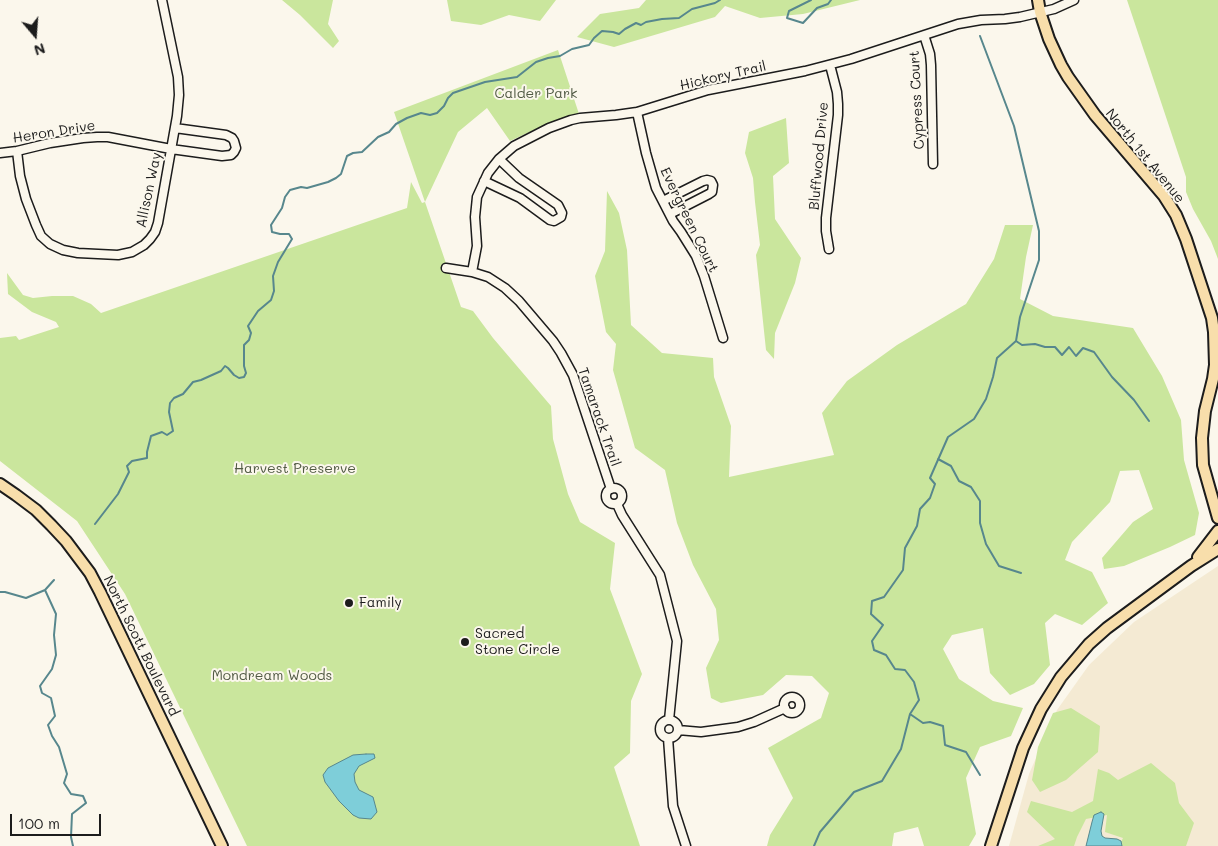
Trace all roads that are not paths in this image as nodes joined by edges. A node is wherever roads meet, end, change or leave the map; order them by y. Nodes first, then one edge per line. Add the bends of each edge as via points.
1 (162, 0) edge
2 (1038, 0) edge
3 (1074, 0) edge
4 (1040, 12) junction
5 (924, 35) junction
6 (830, 65) junction
7 (638, 112) junction
8 (175, 128) junction
9 (171, 149) junction
10 (17, 151) junction
11 (0, 153) edge
12 (499, 159) junction
13 (933, 164) dead end
14 (484, 181) junction
15 (663, 201) junction
16 (670, 214) junction
17 (829, 249) dead end
18 (446, 268) dead end
19 (472, 272) junction
20 (723, 338) dead end
21 (0, 484) edge
22 (1208, 485) junction
23 (1218, 500) edge
24 (1218, 518) edge
25 (1218, 531) edge
26 (1218, 549) edge
27 (1191, 566) junction
28 (785, 708) dead end
29 (669, 720) junction
30 (678, 730) junction
31 (668, 738) junction
32 (222, 846) edge
33 (686, 846) edge
34 (991, 846) edge

1 - 8 street, Allison Way via 178,77
2 - 4 main road, North 1st Avenue
3 - 4 street, Hickory Trail
4 - 5 street, Hickory Trail via 967,22
4 - 22 main road, North 1st Avenue via 1051,46 1068,77 1095,115 1164,196 1186,238 1214,332 1213,379 1204,411 1202,438 1203,466
5 - 6 street, Hickory Trail
5 - 13 street, Cypress Court via 931,64
6 - 7 street, Hickory Trail via 708,90
6 - 17 street, Bluffwood Drive via 838,116 826,218
7 - 12 street, Hickory Trail via 571,120 514,146
7 - 15 street, Evergreen Court via 651,174
8 - 9 street, Allison Way
8 - 9 street, Heron Drive via 226,136 232,138 236,148 227,156
9 - 10 street, Heron Drive via 97,137
9 - 10 street, Allison Way via 155,232 138,249 118,255 63,250 42,236 26,199
10 - 11 street, Heron Drive
12 - 14 street, Hickory Trail
12 - 14 street via 519,178 558,205 561,217 550,220 520,198
14 - 19 street, Hickory Trail via 477,197 477,246
15 - 16 street, Evergreen Court
15 - 16 street via 703,181 713,185 712,192
16 - 20 street, Evergreen Court via 696,256
18 - 19 street, Tamarack Trail
19 - 29 street, Tamarack Trail via 512,293 561,353 573,375 611,489 622,494 617,504 660,575 677,641
21 - 32 main road, North Scott Boulevard via 52,525 90,573
22 - 23 main road, North 1st Avenue
22 - 24 main road, North 1st Avenue
25 - 27 main road
26 - 27 main road
27 - 34 main road via 1107,628 1062,676 1029,733
28 - 30 street via 738,727 701,732
29 - 30 street via 676,724
29 - 31 street via 664,722 661,730
30 - 31 street via 676,735
31 - 33 street via 673,806

